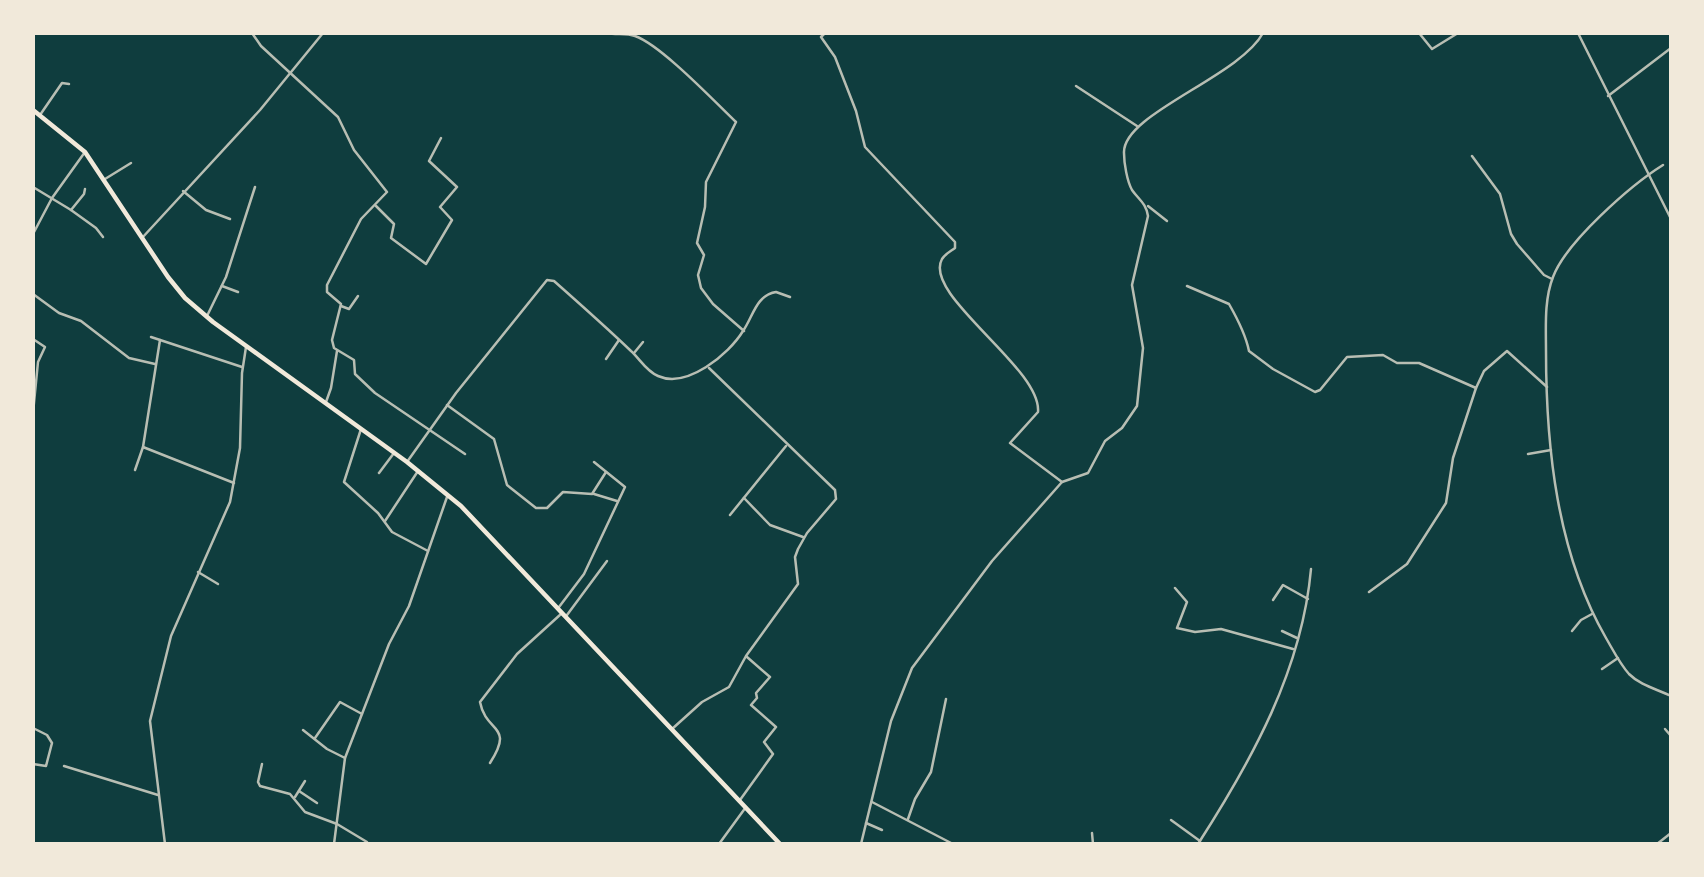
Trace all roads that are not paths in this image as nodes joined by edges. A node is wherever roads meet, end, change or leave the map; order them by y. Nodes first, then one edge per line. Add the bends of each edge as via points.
1 (252, 33) edge
2 (323, 33) edge
3 (607, 33) edge
4 (644, 33) edge
5 (817, 33) edge
6 (825, 33) edge
7 (1262, 33) edge
8 (1419, 33) edge
9 (1458, 33) edge
10 (1578, 33) edge
11 (821, 37) junction
12 (640, 39) junction
13 (1671, 48) edge
14 (290, 74) junction
15 (69, 85) dead end
16 (1076, 86) dead end
17 (1608, 96) junction
18 (33, 110) edge
19 (40, 115) junction
20 (1137, 126) junction
21 (441, 138) dead end
22 (85, 152) junction
23 (1472, 156) dead end
24 (131, 163) dead end
25 (1663, 165) dead end
26 (1649, 174) junction
27 (105, 179) junction
28 (33, 187) edge
29 (255, 187) dead end
30 (85, 189) dead end
31 (183, 191) junction
32 (52, 198) junction
33 (1145, 204) junction
34 (375, 206) junction
35 (71, 210) junction
36 (230, 219) dead end
37 (1671, 219) edge
38 (1167, 221) dead end
39 (33, 234) edge
40 (103, 237) dead end
41 (142, 238) junction
42 (1552, 279) junction
43 (222, 286) junction
44 (1187, 286) dead end
45 (238, 292) dead end
46 (33, 294) edge
47 (358, 296) dead end
48 (790, 297) dead end
49 (341, 306) junction
50 (207, 316) junction
51 (744, 331) junction
52 (151, 337) dead end
53 (33, 339) edge
54 (160, 340) junction
55 (619, 340) junction
56 (643, 342) dead end
57 (247, 346) junction
58 (337, 350) junction
59 (634, 353) junction
60 (606, 359) dead end
61 (155, 364) junction
62 (242, 367) junction
63 (709, 368) junction
64 (1546, 387) junction
65 (1476, 388) junction
66 (326, 402) junction
67 (447, 405) junction
68 (33, 413) edge
69 (361, 429) junction
70 (428, 430) junction
71 (786, 446) junction
72 (143, 447) junction
73 (1550, 450) junction
74 (394, 453) junction
75 (465, 454) dead end
76 (1528, 454) dead end
77 (407, 462) junction
78 (594, 462) dead end
79 (135, 470) dead end
80 (419, 471) junction
81 (606, 472) junction
82 (379, 473) dead end
83 (1062, 482) junction
84 (234, 483) junction
85 (448, 494) junction
86 (592, 494) junction
87 (744, 498) junction
88 (617, 501) junction
89 (730, 515) dead end
90 (385, 521) junction
91 (804, 538) junction
92 (428, 551) junction
93 (607, 561) dead end
94 (1311, 569) dead end
95 (198, 572) junction
96 (218, 584) dead end
97 (1175, 588) dead end
98 (1369, 592) dead end
99 (1308, 599) junction
100 (1273, 600) dead end
101 (561, 614) junction
102 (1592, 614) junction
103 (1282, 631) dead end
104 (1572, 631) dead end
105 (1297, 638) junction
106 (1293, 649) junction
107 (746, 656) junction
108 (1618, 658) junction
109 (1602, 669) dead end
110 (1671, 696) edge
111 (946, 699) dead end
112 (362, 715) junction
113 (33, 728) edge
114 (672, 729) junction
115 (1665, 729) dead end
116 (303, 730) dead end
117 (1671, 736) edge
118 (315, 738) junction
119 (345, 758) junction
120 (490, 763) dead end
121 (33, 764) edge
122 (262, 764) dead end
123 (64, 766) dead end
124 (305, 781) dead end
125 (299, 792) junction
126 (158, 795) junction
127 (295, 797) junction
128 (740, 800) junction
129 (872, 802) junction
130 (317, 803) dead end
131 (746, 807) junction
132 (908, 820) junction
133 (1171, 820) dead end
134 (864, 822) junction
135 (337, 824) junction
136 (882, 830) dead end
137 (1092, 833) dead end
138 (1671, 833) edge
139 (367, 842) edge
140 (1199, 842) edge
141 (165, 844) edge
142 (334, 844) edge
143 (719, 844) edge
144 (780, 844) edge
145 (861, 844) edge
146 (953, 844) edge
147 (1093, 844) edge
148 (1657, 844) edge

1 - 14 street
2 - 14 street
3 - 12 street
4 - 12 street
5 - 11 street
6 - 11 street
7 - 20 street via 1223,73
8 - 9 street via 1432,49
10 - 17 street
11 - 83 street via 835,57 865,147 955,242 940,270 956,303 999,345 1037,397 1038,412 1010,443
12 - 51 street via 684,72 736,122 706,182 697,243 704,255 698,275 705,296
13 - 17 street
14 - 31 street
14 - 34 street via 341,121 354,149 387,192
15 - 19 street via 62,83
16 - 20 street
17 - 26 street
18 - 19 highway
19 - 22 highway
20 - 33 street via 1124,155 1130,185
21 - 34 street via 429,162 457,187 440,207 452,220 426,264 391,239 394,224
22 - 27 highway
22 - 32 street
23 - 42 street via 1500,194 1517,244
24 - 27 street
25 - 26 street
26 - 37 street
26 - 42 street via 1575,244
27 - 41 highway
28 - 32 street
29 - 43 street
30 - 35 street
31 - 36 street via 206,210
31 - 41 street
32 - 35 street
32 - 39 street
33 - 38 street
33 - 83 street via 1147,231 1132,285 1143,348 1137,406 1122,428 1105,441 1088,473
34 - 49 street via 361,219 327,285 327,292
35 - 40 street
41 - 50 highway via 177,288
42 - 64 street via 1546,317
43 - 45 street
43 - 50 street
44 - 65 street via 1229,304 1249,351 1315,392 1346,357 1362,355 1426,365
46 - 61 street via 59,313 81,321 129,358
47 - 49 street via 349,309
48 - 51 street via 769,294 753,311
49 - 58 street via 332,340
50 - 57 highway
51 - 63 street
52 - 54 street
53 - 68 street via 45,347 38,362
54 - 61 street
54 - 62 street
55 - 59 street
55 - 60 street
55 - 67 street via 554,281 547,280
56 - 59 street
57 - 62 street
57 - 66 highway
58 - 66 street
58 - 70 street via 354,360 354,373 366,385
59 - 63 street via 651,372 664,378
61 - 72 street
62 - 84 street via 240,448
63 - 71 street
64 - 65 street via 1507,351 1484,371
64 - 73 street
65 - 98 street via 1453,458 1446,503 1407,564
66 - 69 highway
67 - 70 street
67 - 86 street via 495,439 507,485 527,503 545,509 561,492
69 - 74 highway
69 - 90 street via 344,482
70 - 75 street
70 - 77 street
71 - 87 street
71 - 91 street via 835,490 836,499
72 - 79 street
72 - 84 street
73 - 76 street
73 - 102 street via 1568,539
74 - 77 highway
74 - 82 street
77 - 80 highway
78 - 81 street
80 - 85 highway
80 - 90 street
81 - 86 street
81 - 88 street via 625,486
83 - 129 street via 992,561 912,668 891,721
84 - 95 street
85 - 92 street
85 - 101 highway
86 - 88 street
87 - 89 street
87 - 91 street via 770,524
88 - 101 street
90 - 92 street via 392,532
91 - 107 street via 795,557 798,584
92 - 112 street
93 - 101 street
94 - 99 street
95 - 96 street
95 - 126 street via 171,636 150,721
97 - 106 street via 1186,602 1177,628 1195,632 1221,629
99 - 100 street via 1283,585
99 - 105 street
101 - 114 highway
101 - 120 street via 517,654 480,703 501,735
102 - 104 street
102 - 108 street
103 - 105 street
105 - 106 street
106 - 140 street via 1273,712
107 - 114 street via 729,687 702,702
107 - 128 street via 770,677 751,705 776,727 764,743 774,754
108 - 109 street
108 - 110 street via 1638,681
111 - 132 street via 931,772
112 - 118 street via 340,702
112 - 119 street
113 - 121 street via 52,743 46,766
114 - 128 highway
115 - 117 street
116 - 118 street
118 - 119 street
119 - 135 street
122 - 127 street via 259,785
123 - 126 street
124 - 125 street
125 - 127 street
125 - 130 street
126 - 141 street
127 - 135 street via 305,812
128 - 131 highway
129 - 132 street
129 - 134 street
131 - 143 street
131 - 144 highway
132 - 146 street
133 - 140 street
134 - 136 street
134 - 145 street
135 - 139 street
135 - 142 street
137 - 147 street
138 - 148 street

